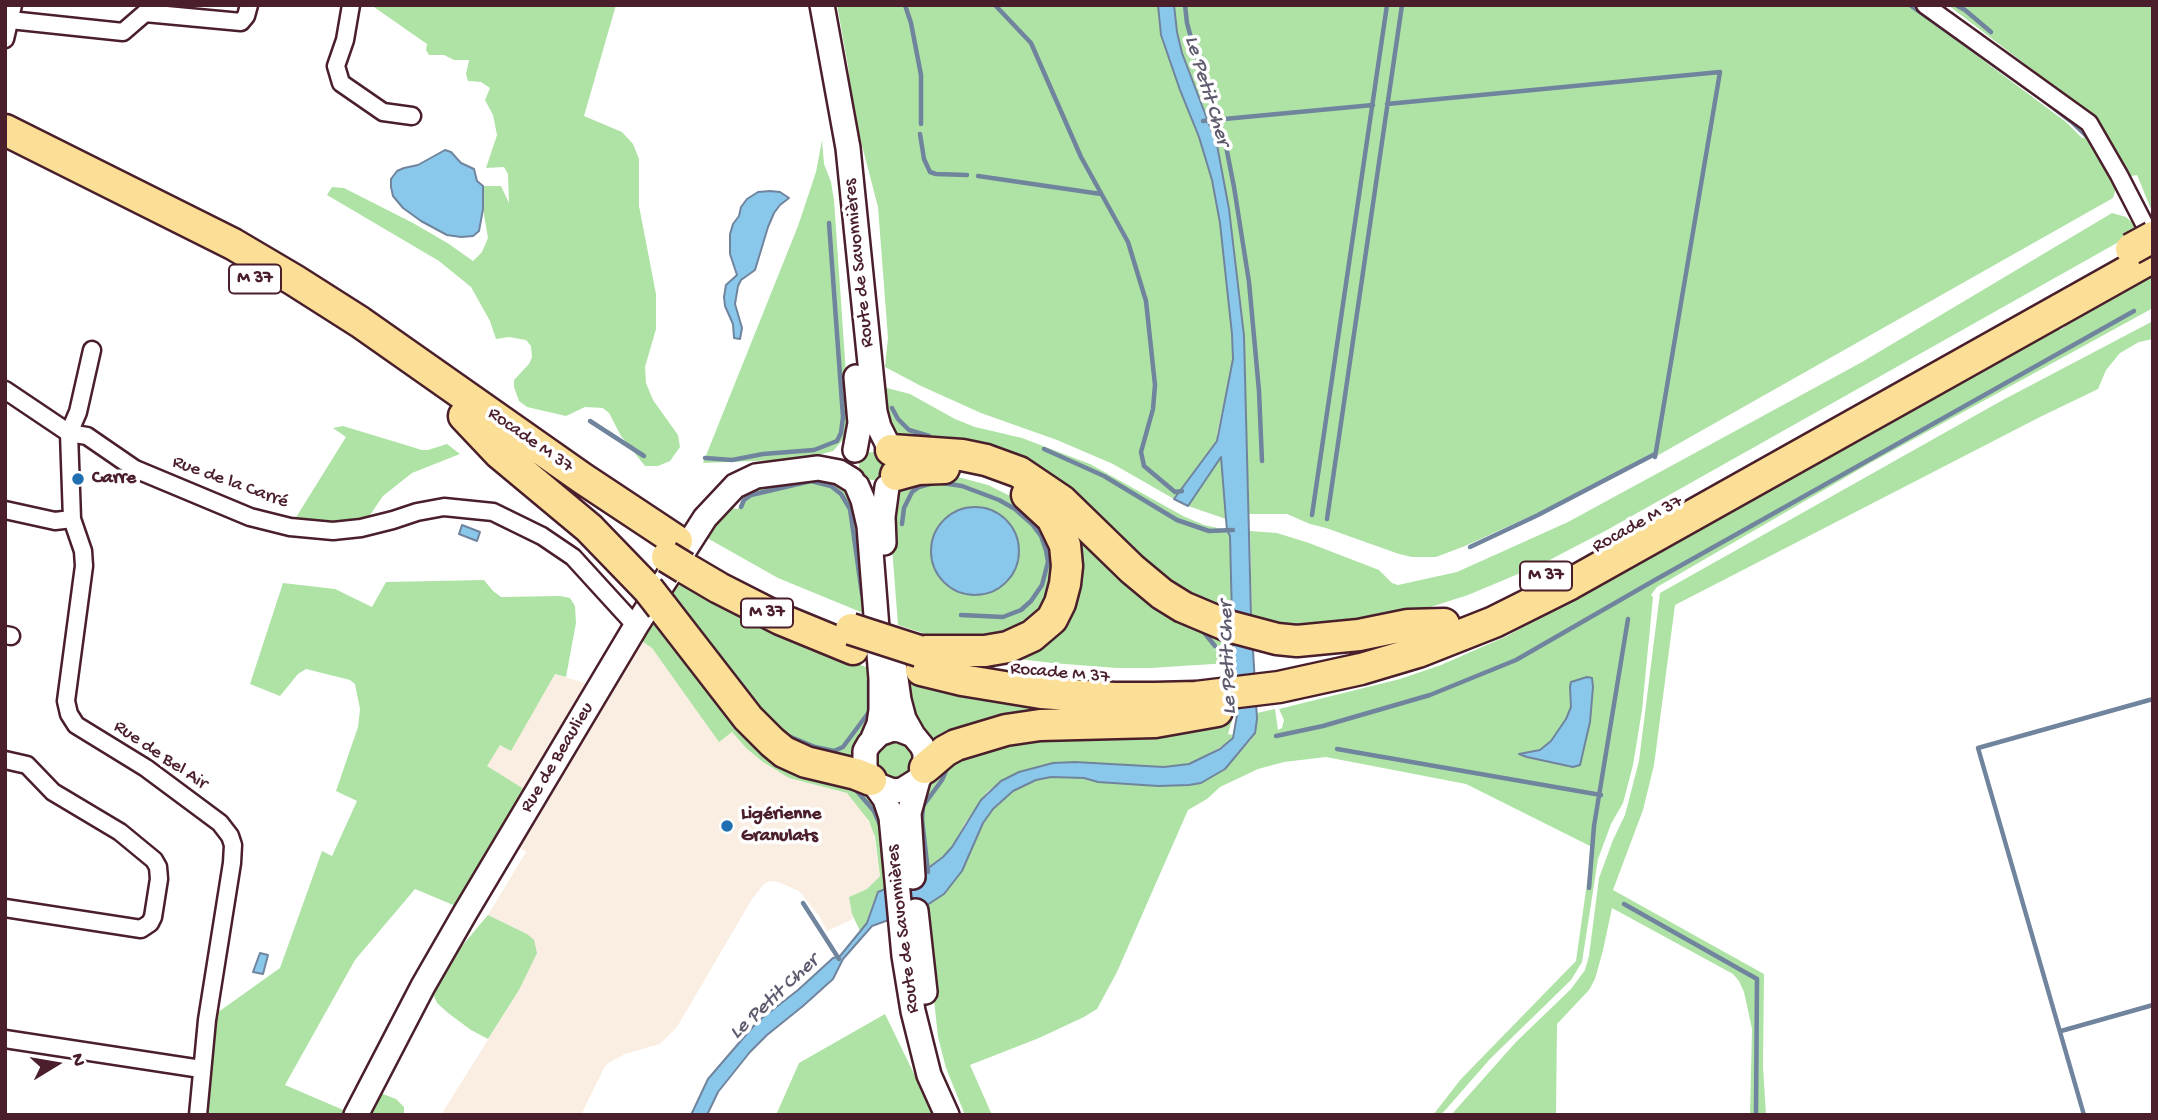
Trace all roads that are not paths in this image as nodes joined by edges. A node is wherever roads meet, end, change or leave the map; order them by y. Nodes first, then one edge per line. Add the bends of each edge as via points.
1 (249, 5) edge
2 (351, 5) edge
3 (822, 5) edge
4 (1925, 5) edge
5 (11, 13) edge
6 (5, 39) edge
7 (834, 77) junction
8 (412, 116) dead end
9 (5, 130) edge
10 (5, 152) edge
11 (2146, 249) edge
12 (92, 351) dead end
13 (5, 390) edge
14 (464, 416) junction
15 (69, 433) junction
16 (1800, 445) junction
17 (853, 452) junction
18 (891, 465) junction
19 (818, 468) junction
20 (855, 483) junction
21 (5, 510) edge
22 (72, 519) junction
23 (681, 555) junction
24 (1444, 624) junction
25 (636, 626) junction
26 (920, 661) junction
27 (1278, 685) junction
28 (1231, 692) junction
29 (913, 735) junction
30 (873, 738) junction
31 (5, 760) edge
32 (922, 774) junction
33 (873, 782) junction
34 (905, 876) junction
35 (5, 908) edge
36 (909, 916) junction
37 (5, 1039) edge
38 (201, 1069) junction
39 (198, 1115) edge
40 (356, 1115) edge
41 (947, 1115) edge
42 (956, 1115) edge

1 - 5 street via 241,22 145,13 123,32
2 - 8 street via 336,66 341,83 383,112
3 - 7 main road, Route de Savonnières
4 - 11 street via 2089,123 2119,174
5 - 6 street
7 - 17 main road, Route de Savonnières via 860,423
7 - 18 main road, Route de Savonnières via 848,148 875,412
9 - 23 highway, Rocade M 37 / M 37 via 221,238 294,280 582,478
10 - 14 highway, Rocade M 37 / M 37 via 223,260 324,321
11 - 16 highway, Rocade M 37 / M 37
12 - 15 street
13 - 15 street, Rue de la Carré
14 - 23 highway, Rocade M 37 / M 37
14 - 33 highway via 499,453 589,528 655,598 772,742 806,762
15 - 22 street, Rue de Bel Air
15 - 25 street, Rue de la Carré via 87,436 135,469 192,494 290,527 361,528 444,507 493,512 573,557
16 - 24 highway, Rocade M 37 / M 37
16 - 27 highway, Rocade M 37 / M 37 via 1570,584 1494,622 1418,652
17 - 18 main road via 875,442
17 - 19 main road, Rue de Beaulieu
17 - 20 main road via 848,465
18 - 20 main road via 875,491
18 - 24 highway via 962,455 1019,472 1062,501 1162,594 1227,626 1297,641
18 - 26 highway via 963,470 1016,488 1052,518 1067,557 1060,603 1047,624 1032,636 992,651
18 - 29 main road, Route de Savonnières via 883,530 896,682
19 - 20 main road, Rue de Beaulieu via 838,472
19 - 25 main road, Rue de Beaulieu via 755,476 735,486 705,518
20 - 30 main road via 869,526 881,679 881,710
21 - 22 street via 55,521
22 - 38 street, Rue de Bel Air via 84,566 66,701 69,714 76,724 220,823 233,845
23 - 26 highway, Rocade M 37 / M 37, bridge via 777,598 852,639
24 - 27 highway, Rocade M 37 / M 37 via 1347,654
25 - 40 main road, Rue de Beaulieu via 423,986
26 - 28 highway, Rocade M 37 / M 37 via 1057,677 1160,680
27 - 28 highway
28 - 32 highway via 1154,722 1006,730 945,751
29 - 30 main road via 892,729
29 - 32 main road via 925,753
30 - 33 main road via 864,759
31 - 35 street via 27,765 53,792 120,832 154,860 159,879 153,917 141,929
32 - 33 main road via 902,790 892,791
32 - 34 main road, Route de Savonnières via 909,813
33 - 34 main road, Route de Savonnières via 885,799
34 - 36 main road, Route de Savonnières
36 - 41 main road, Route de Savonnières via 904,956 917,1032
36 - 42 main road, Route de Savonnières via 939,1063
37 - 38 street
38 - 39 street, Rue de Bel Air

